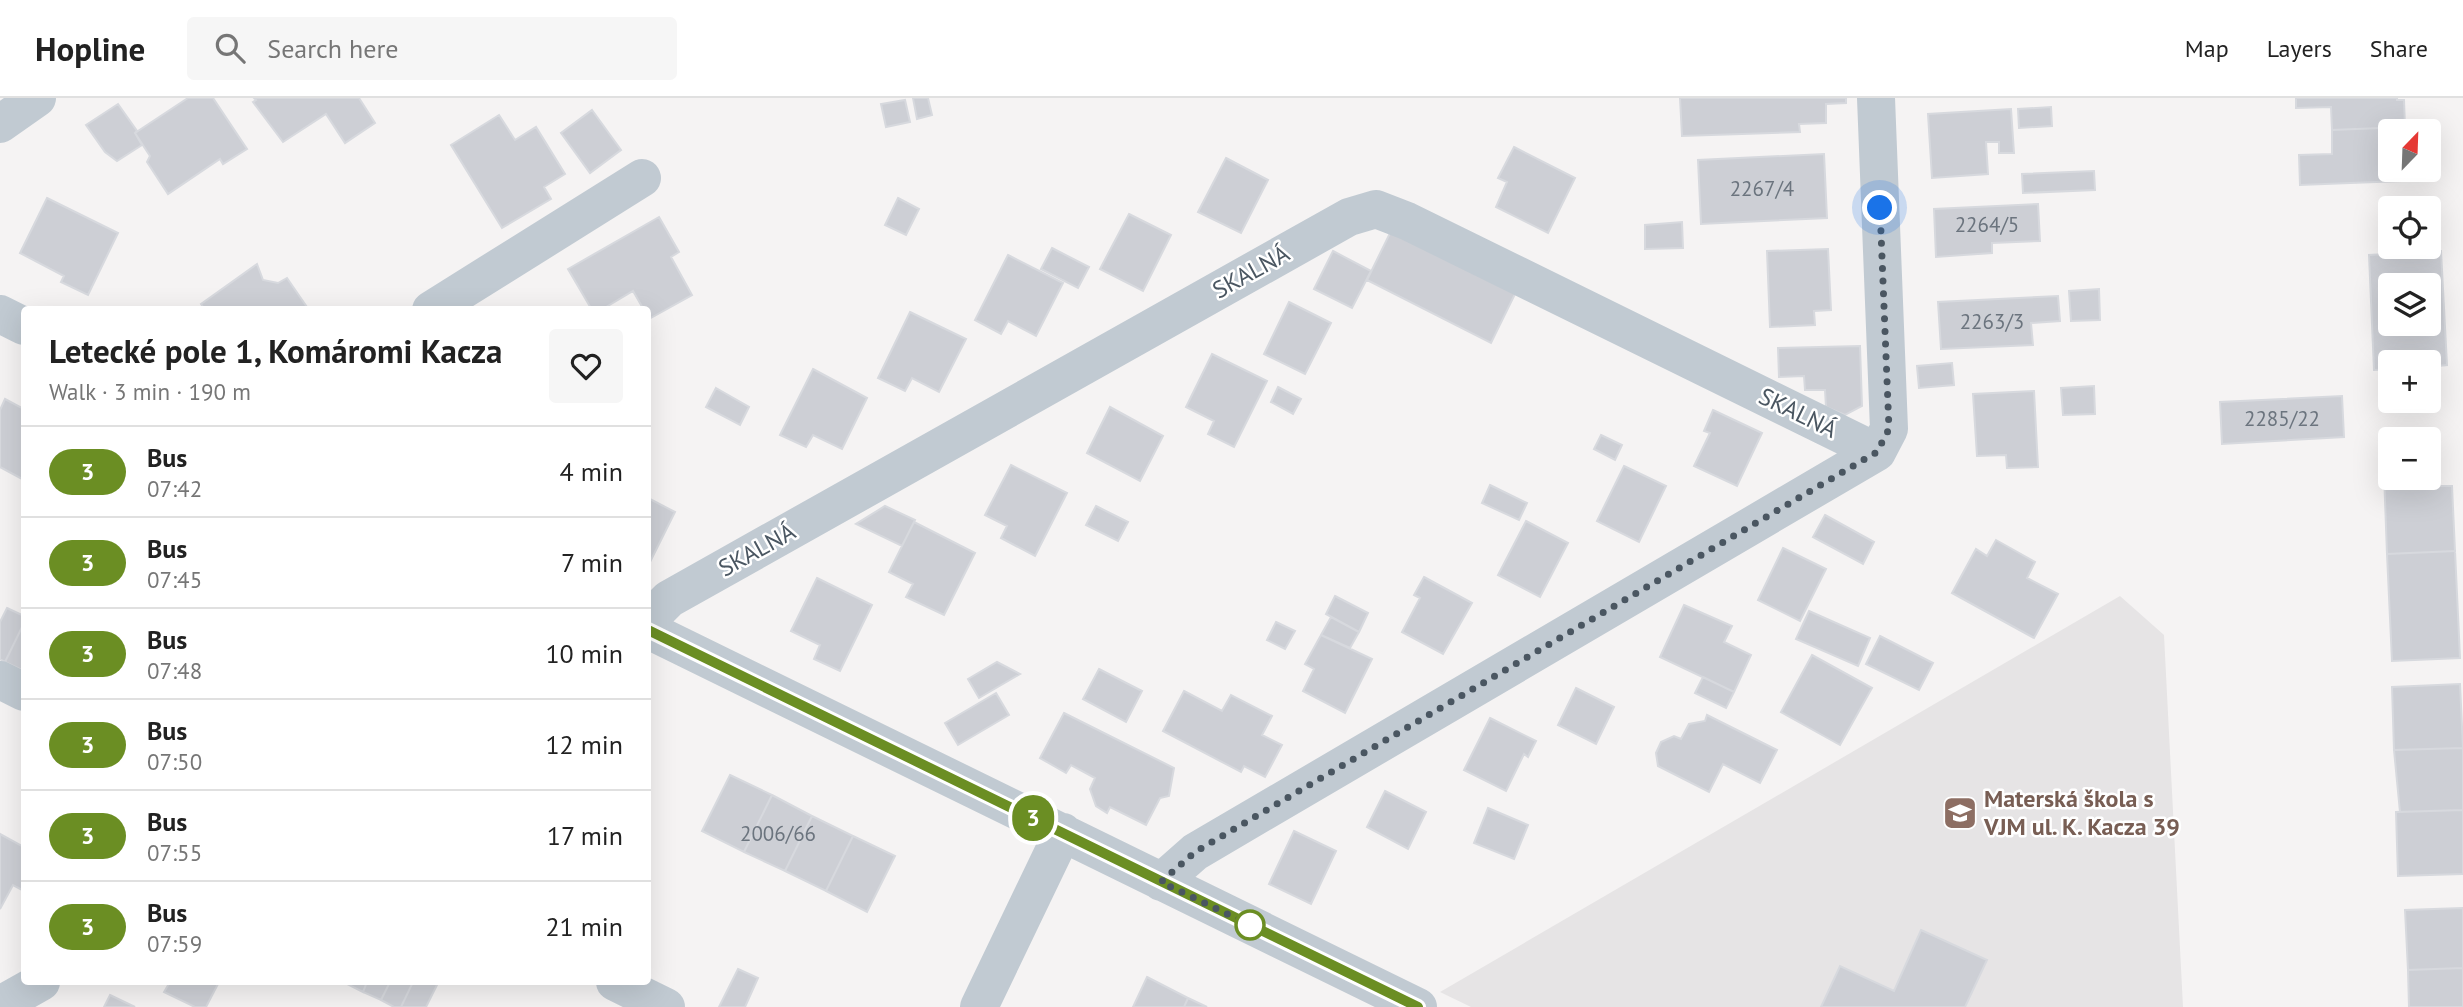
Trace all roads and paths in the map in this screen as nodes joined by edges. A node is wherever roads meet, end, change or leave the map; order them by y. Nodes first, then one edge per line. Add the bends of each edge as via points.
1 (37, 98) edge
2 (1876, 98) edge
3 (0, 124) edge
4 (642, 178) dead end
5 (437, 306) edge
6 (0, 314) edge
7 (21, 324) edge
8 (1877, 452) junction
9 (651, 617) edge
10 (651, 631) edge
11 (0, 680) edge
12 (21, 690) edge
13 (1063, 832) junction
14 (1161, 882) junction
15 (36, 985) edge
16 (621, 985) edge
17 (0, 1005) edge
18 (666, 1007) edge
19 (979, 1007) edge
20 (1418, 1007) edge

1 - 3 street
2 - 8 street via 1889,429
4 - 5 street
6 - 7 street
8 - 9 street, SKALNÁ via 1376,209 1349,217 681,592
8 - 14 street via 1195,852
10 - 13 street
11 - 12 street
13 - 14 street
13 - 19 street
14 - 20 street
15 - 17 street
16 - 18 street

